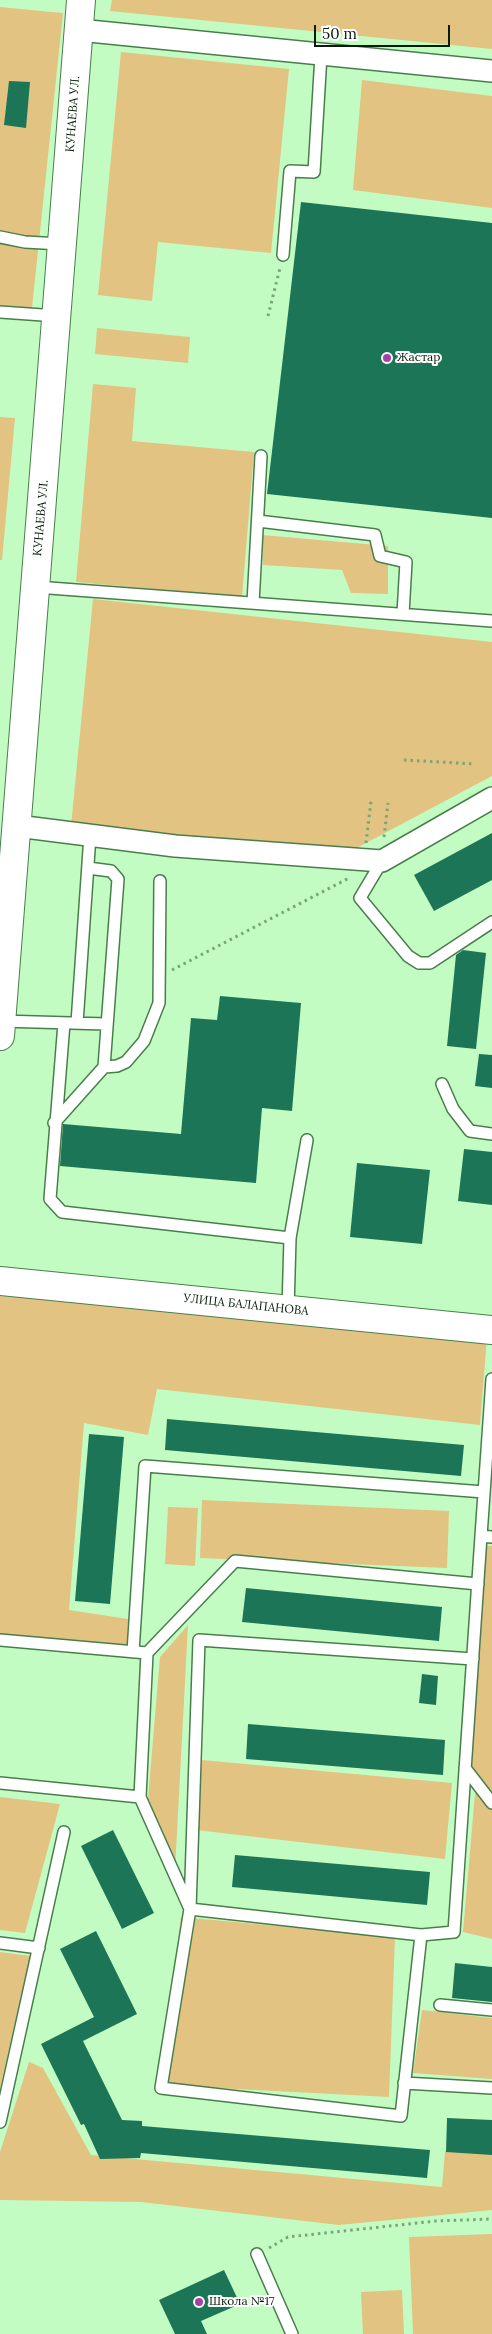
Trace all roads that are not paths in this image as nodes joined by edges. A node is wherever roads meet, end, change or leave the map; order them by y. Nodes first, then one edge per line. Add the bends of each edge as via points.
1 (81, 0) edge
2 (79, 30) junction
3 (321, 55) junction
4 (492, 71) edge
5 (0, 237) edge
6 (63, 244) junction
7 (283, 255) road end
8 (0, 312) edge
9 (58, 316) junction
10 (261, 456) dead end
11 (258, 521) junction
12 (36, 587) junction
13 (253, 603) junction
14 (403, 614) junction
15 (492, 621) edge
16 (492, 798) edge
17 (17, 826) junction
18 (90, 835) junction
19 (373, 860) junction
20 (88, 868) junction
21 (160, 881) dead end
22 (5, 899) edge
23 (492, 922) edge
24 (1, 1018) edge
25 (64, 1023) junction
26 (77, 1023) junction
27 (106, 1024) junction
28 (104, 1067) junction
29 (442, 1084) dead end
30 (54, 1123) junction
31 (492, 1134) edge
32 (307, 1140) dead end
33 (290, 1238) junction
34 (0, 1281) edge
35 (288, 1310) junction
36 (492, 1330) edge
37 (492, 1379) edge
38 (484, 1492) junction
39 (487, 1537) edge
40 (478, 1584) junction
41 (0, 1640) edge
42 (133, 1652) junction
43 (147, 1653) junction
44 (473, 1659) junction
45 (465, 1768) junction
46 (0, 1783) edge
47 (140, 1797) junction
48 (492, 1803) edge
49 (64, 1832) dead end
50 (190, 1909) junction
51 (421, 1935) junction
52 (0, 1943) edge
53 (39, 1948) junction
54 (440, 2005) dead end
55 (492, 2010) edge
56 (404, 2083) junction
57 (492, 2088) edge
58 (0, 2122) edge
59 (257, 2254) road end
60 (292, 2334) edge

1 - 2 street, КУНАЕВА УЛ.
2 - 3 street
2 - 6 street, КУНАЕВА УЛ.
3 - 4 street
3 - 7 lane via 314,172 290,171
5 - 6 lane
6 - 9 street, КУНАЕВА УЛ.
8 - 9 lane
9 - 12 street, КУНАЕВА УЛ.
10 - 11 lane
11 - 13 lane
11 - 14 lane via 375,535 380,556 406,562
12 - 13 lane
12 - 17 street, КУНАЕВА УЛ.
13 - 14 lane
14 - 15 lane
16 - 19 street
17 - 18 street
17 - 22 street, КУНАЕВА УЛ.
18 - 19 street via 175,846
18 - 20 lane
19 - 23 lane via 360,898 408,956 419,963 430,963
20 - 26 lane
20 - 27 lane via 110,871 118,880
21 - 28 lane via 159,1003 144,1041 126,1062
22 - 24 street, КУНАЕВА УЛ.
24 - 25 lane
25 - 26 lane
25 - 30 lane
26 - 27 lane
27 - 28 lane
28 - 30 lane
29 - 31 lane via 453,1109 470,1131
30 - 33 lane via 50,1199 62,1212
32 - 33 lane
33 - 35 lane
34 - 35 street, УЛИЦА БАЛАПАНОВА
35 - 36 street, УЛИЦА БАЛАПАНОВА
37 - 38 lane
38 - 39 lane
38 - 42 lane via 145,1466
39 - 40 lane
40 - 43 lane via 235,1561
40 - 44 lane
41 - 42 lane
42 - 43 lane
43 - 47 lane
44 - 45 lane
44 - 50 lane via 199,1640
45 - 48 lane
45 - 51 lane via 454,1932
46 - 47 lane
47 - 50 lane
49 - 53 lane
50 - 51 lane
50 - 56 lane via 161,2088 401,2116
51 - 56 lane
52 - 53 lane
53 - 58 lane
54 - 55 lane
56 - 57 lane
59 - 60 lane

